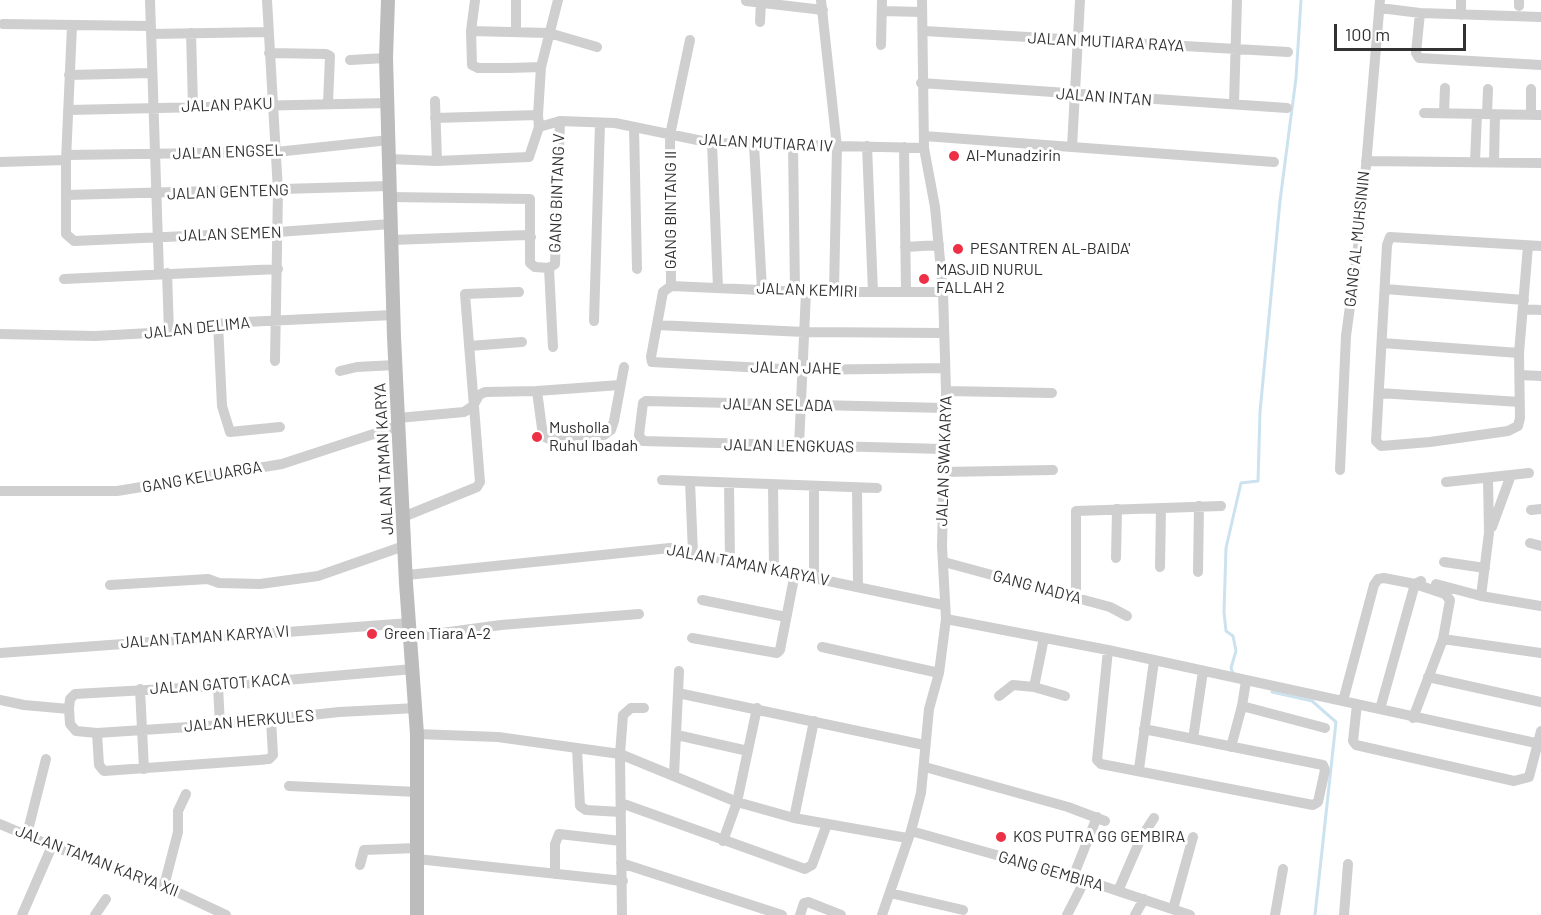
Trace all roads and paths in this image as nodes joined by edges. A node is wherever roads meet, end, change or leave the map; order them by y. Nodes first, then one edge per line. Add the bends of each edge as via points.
1 (150, 0) edge
2 (267, 0) edge
3 (388, 0) edge
4 (475, 0) edge
5 (516, 0) edge
6 (558, 0) edge
7 (922, 0) edge
8 (1080, 0) edge
9 (1237, 0) edge
10 (1461, 0) edge
11 (746, 1) edge
12 (761, 2) junction
13 (1380, 4) edge
14 (822, 5) edge
15 (882, 6) edge
16 (922, 12) junction
17 (1420, 13) junction
18 (1461, 15) junction
19 (1541, 17) edge
20 (760, 22) dead end
21 (3, 24) dead end
22 (72, 26) junction
23 (150, 30) junction
24 (471, 31) junction
25 (924, 31) junction
26 (268, 32) junction
27 (516, 32) junction
28 (190, 33) junction
29 (549, 33) junction
30 (690, 40) dead end
31 (1079, 40) junction
32 (881, 45) dead end
33 (597, 47) dead end
34 (1238, 49) junction
35 (1288, 52) dead end
36 (269, 53) junction
37 (386, 58) junction
38 (350, 60) dead end
39 (1541, 65) edge
40 (541, 67) junction
41 (152, 73) junction
42 (69, 75) junction
43 (921, 83) junction
44 (1445, 88) dead end
45 (1488, 89) dead end
46 (1531, 89) dead end
47 (1075, 95) junction
48 (435, 101) dead end
49 (387, 102) junction
50 (328, 103) junction
51 (272, 104) junction
52 (1234, 104) junction
53 (192, 106) junction
54 (153, 108) junction
55 (1287, 108) dead end
56 (68, 110) junction
57 (1424, 113) dead end
58 (1444, 113) junction
59 (1486, 114) junction
60 (538, 115) junction
61 (1536, 115) edge
62 (435, 118) junction
63 (560, 122) junction
64 (600, 123) junction
65 (539, 127) junction
66 (634, 127) junction
67 (670, 135) junction
68 (924, 136) junction
69 (389, 140) junction
70 (712, 143) junction
71 (793, 144) junction
72 (754, 145) junction
73 (867, 146) junction
74 (837, 147) junction
75 (904, 147) junction
76 (1072, 147) junction
77 (924, 148) junction
78 (276, 152) junction
79 (154, 154) junction
80 (66, 158) junction
81 (389, 159) junction
82 (437, 161) junction
83 (1366, 161) junction
84 (0, 162) edge
85 (1275, 162) dead end
86 (1475, 162) junction
87 (1494, 162) junction
88 (1541, 164) edge
89 (278, 191) junction
90 (390, 192) junction
91 (156, 194) junction
92 (67, 195) junction
93 (391, 224) junction
94 (278, 232) junction
95 (158, 236) junction
96 (531, 237) junction
97 (392, 240) junction
98 (939, 244) junction
99 (1528, 246) junction
100 (1541, 246) edge
101 (905, 247) junction
102 (552, 266) junction
103 (637, 269) dead end
104 (278, 270) junction
105 (163, 273) junction
106 (64, 279) dead end
107 (671, 286) junction
108 (718, 288) junction
109 (762, 289) junction
110 (1385, 289) junction
111 (834, 291) junction
112 (519, 292) dead end
113 (801, 292) junction
114 (873, 292) junction
115 (906, 292) junction
116 (943, 292) junction
117 (1523, 305) junction
118 (1541, 310) edge
119 (393, 315) junction
120 (594, 321) dead end
121 (276, 322) junction
122 (218, 323) junction
123 (657, 325) junction
124 (169, 332) junction
125 (804, 332) junction
126 (944, 333) junction
127 (0, 334) edge
128 (522, 342) dead end
129 (1382, 343) junction
130 (469, 346) junction
131 (553, 347) dead end
132 (1519, 352) junction
133 (275, 361) dead end
134 (395, 365) junction
135 (624, 367) dead end
136 (945, 368) junction
137 (802, 370) junction
138 (340, 371) dead end
139 (1520, 375) junction
140 (1541, 376) edge
141 (620, 385) junction
142 (946, 391) junction
143 (537, 392) junction
144 (1052, 393) dead end
145 (1379, 393) junction
146 (1520, 402) junction
147 (473, 406) junction
148 (801, 406) junction
149 (945, 408) junction
150 (398, 422) junction
151 (280, 427) dead end
152 (639, 435) joint
153 (799, 446) junction
154 (943, 448) junction
155 (1053, 470) dead end
156 (1340, 471) dead end
157 (944, 472) junction
158 (1529, 473) dead end
159 (1511, 475) junction
160 (1488, 478) junction
161 (662, 480) dead end
162 (690, 482) junction
163 (1446, 482) dead end
164 (729, 483) junction
165 (773, 485) junction
166 (814, 486) junction
167 (857, 488) junction
168 (877, 488) dead end
169 (0, 491) edge
170 (1199, 506) junction
171 (1221, 506) dead end
172 (1161, 508) junction
173 (1117, 509) junction
174 (404, 517) junction
175 (1489, 533) junction
176 (1530, 543) dead end
177 (404, 546) junction
178 (1541, 546) edge
179 (693, 553) junction
180 (1116, 558) dead end
181 (730, 561) junction
182 (944, 562) junction
183 (1444, 562) dead end
184 (1160, 567) dead end
185 (1485, 568) junction
186 (774, 570) junction
187 (1198, 572) dead end
188 (795, 573) junction
189 (407, 575) junction
190 (814, 578) junction
191 (1415, 584) junction
192 (110, 585) dead end
193 (858, 586) junction
194 (1481, 596) junction
195 (1076, 598) junction
196 (702, 600) dead end
197 (943, 604) junction
198 (1541, 606) edge
199 (639, 614) dead end
200 (1127, 616) dead end
201 (786, 617) junction
202 (946, 619) junction
203 (411, 630) junction
204 (692, 638) dead end
205 (1044, 638) junction
206 (1443, 639) junction
207 (822, 647) dead end
208 (1108, 651) junction
209 (0, 653) edge
210 (1541, 653) edge
211 (1154, 660) junction
212 (413, 669) junction
213 (679, 671) dead end
214 (1203, 671) junction
215 (939, 673) junction
216 (1428, 677) junction
217 (1246, 681) junction
218 (218, 686) junction
219 (1034, 687) junction
220 (140, 689) junction
221 (678, 693) junction
222 (999, 696) dead end
223 (1065, 696) dead end
224 (0, 700) edge
225 (1343, 701) junction
226 (1541, 702) edge
227 (1357, 704) junction
228 (1242, 706) junction
229 (417, 708) junction
230 (644, 708) dead end
231 (757, 708) junction
232 (69, 709) junction
233 (1380, 709) junction
234 (1413, 718) junction
235 (271, 720) junction
236 (814, 721) junction
237 (219, 725) junction
238 (142, 729) junction
239 (1144, 729) junction
240 (1325, 729) dead end
241 (1541, 731) edge
242 (97, 733) junction
243 (417, 734) junction
244 (677, 735) junction
245 (1193, 739) junction
246 (1539, 744) edge
247 (924, 745) junction
248 (1231, 747) junction
249 (577, 749) junction
250 (748, 751) junction
251 (620, 754) junction
252 (46, 759) dead end
253 (925, 767) junction
254 (144, 769) junction
255 (1139, 769) junction
256 (674, 775) junction
257 (289, 786) dead end
258 (417, 792) junction
259 (186, 794) dead end
260 (736, 802) junction
261 (621, 808) junction
262 (794, 818) junction
263 (1154, 818) dead end
264 (0, 824) edge
265 (827, 824) junction
266 (27, 834) junction
267 (909, 834) junction
268 (1193, 837) dead end
269 (621, 840) junction
270 (723, 841) junction
271 (52, 846) junction
272 (417, 854) junction
273 (621, 863) junction
274 (1348, 864) dead end
275 (360, 865) dead end
276 (1283, 869) dead end
277 (555, 874) junction
278 (1073, 877) junction
279 (1085, 880) junction
280 (623, 881) junction
281 (164, 886) junction
282 (1118, 891) junction
283 (890, 893) junction
284 (106, 899) dead end
285 (1144, 899) junction
286 (1173, 909) junction
287 (963, 910) dead end
288 (22, 915) edge
289 (95, 915) edge
290 (226, 915) edge
291 (417, 915) edge
292 (622, 915) edge
293 (782, 915) edge
294 (800, 915) edge
295 (841, 915) edge
296 (882, 915) edge
297 (1067, 915) edge
298 (1135, 915) edge
299 (1190, 915) edge
300 (1275, 915) edge
301 (1344, 915) edge

1 - 23 street
2 - 26 street
3 - 37 street, JALAN TAMAN KARYA
4 - 24 street
5 - 27 street
6 - 29 street
7 - 16 street, JALAN SWAKARYA
8 - 31 street
9 - 34 street
10 - 18 street
11 - 12 street
12 - 14 street
12 - 20 street
13 - 17 street
13 - 83 street, GANG AL MUHSININ
14 - 74 street
15 - 16 street
15 - 32 street
16 - 25 street, JALAN SWAKARYA
17 - 18 street
17 - 39 street via 1416,53 1419,58
18 - 19 street
21 - 22 street
22 - 23 street
22 - 42 street
23 - 28 street
23 - 41 street
24 - 27 street
24 - 40 street via 472,65
25 - 31 street, JALAN MUTIARA RAYA
25 - 43 street, JALAN SWAKARYA
26 - 28 street
26 - 36 street
27 - 29 street
28 - 53 street
29 - 33 street
29 - 40 street
30 - 67 street, GANG BINTANG II
31 - 34 street, JALAN MUTIARA RAYA
31 - 47 street
34 - 35 street, JALAN MUTIARA RAYA
34 - 52 street
36 - 50 street via 330,56
36 - 51 street
37 - 38 street
37 - 49 street, JALAN TAMAN KARYA
40 - 60 street
41 - 42 street
41 - 54 street
42 - 56 street
43 - 47 street, JALAN INTAN
43 - 68 street, JALAN SWAKARYA
44 - 58 street
45 - 59 street
46 - 61 street
47 - 52 street, JALAN INTAN
47 - 76 street
48 - 62 street
49 - 50 street, JALAN PAKU
49 - 69 street, JALAN TAMAN KARYA
50 - 51 street, JALAN PAKU
51 - 53 street, JALAN PAKU
51 - 78 street
52 - 55 street, JALAN INTAN
53 - 54 street, JALAN PAKU
54 - 56 street, JALAN PAKU
54 - 79 street
56 - 80 street
57 - 58 street
58 - 59 street
59 - 61 street
59 - 86 street
59 - 87 street
60 - 62 street
60 - 65 street
62 - 82 street
63 - 64 street, JALAN MUTIARA IV
63 - 65 street, JALAN MUTIARA IV
63 - 102 street, GANG BINTANG V
64 - 66 street, JALAN MUTIARA IV
64 - 120 street
65 - 82 street via 531,156
66 - 67 street, JALAN MUTIARA IV
66 - 103 street
67 - 70 street, JALAN MUTIARA IV
67 - 107 street, GANG BINTANG II
68 - 76 street
68 - 77 street, JALAN SWAKARYA
69 - 78 street, JALAN ENGSEL
69 - 81 street, JALAN TAMAN KARYA
70 - 72 street, JALAN MUTIARA IV
70 - 108 street
71 - 72 street, JALAN MUTIARA IV
71 - 74 street, JALAN MUTIARA IV
71 - 113 street
72 - 109 street
73 - 74 street, JALAN MUTIARA IV
73 - 75 street, JALAN MUTIARA IV
73 - 114 street
74 - 111 street
75 - 77 street, JALAN MUTIARA IV
75 - 101 street
76 - 85 street
77 - 98 street, JALAN SWAKARYA
78 - 79 street, JALAN ENGSEL
78 - 89 street
79 - 80 street, JALAN ENGSEL
79 - 91 street
80 - 84 street, JALAN ENGSEL
80 - 92 street
81 - 82 street
81 - 90 street, JALAN TAMAN KARYA
83 - 86 street
83 - 156 street, GANG AL MUHSININ via 1346,336
86 - 87 street
87 - 88 street
89 - 90 street, JALAN GENTENG
89 - 91 street, JALAN GENTENG
89 - 94 street
90 - 93 street, JALAN TAMAN KARYA
90 - 96 street, JALAN GENTENG via 530,199
91 - 92 street, JALAN GENTENG
91 - 95 street
92 - 95 street, JALAN SEMEN via 66,234 70,239
93 - 94 street, JALAN SEMEN
93 - 97 street, JALAN TAMAN KARYA
94 - 95 street, JALAN SEMEN
94 - 104 street
95 - 105 street
96 - 97 street
96 - 102 street via 531,266
97 - 119 street, JALAN TAMAN KARYA
98 - 101 street
98 - 116 street, JALAN SWAKARYA
99 - 100 street
99 - 110 street via 1390,237
99 - 117 street
101 - 115 street
102 - 131 street, GANG BINTANG V
104 - 105 street
104 - 121 street
105 - 106 street
105 - 124 street
107 - 108 street, JALAN KEMIRI
107 - 123 street via 663,292
108 - 109 street, JALAN KEMIRI
109 - 113 street, JALAN KEMIRI
110 - 117 street
110 - 129 street
111 - 113 street, JALAN KEMIRI
111 - 114 street, JALAN KEMIRI
112 - 130 street via 465,294
113 - 125 street
114 - 115 street, JALAN KEMIRI
115 - 116 street, JALAN KEMIRI
116 - 126 street, JALAN SWAKARYA
117 - 118 street
117 - 132 street
119 - 121 street, JALAN DELIMA
119 - 134 street, JALAN TAMAN KARYA
121 - 122 street, JALAN DELIMA
121 - 133 street
122 - 124 street, JALAN DELIMA
122 - 151 street via 222,406 230,432
123 - 125 street
123 - 137 street, JALAN JAHE via 652,362
124 - 127 street, JALAN DELIMA via 94,336
125 - 126 street
125 - 137 street
126 - 136 street, JALAN SWAKARYA
128 - 130 street
129 - 132 street
129 - 145 street
130 - 147 street
132 - 139 street
134 - 138 street
134 - 150 street, JALAN TAMAN KARYA
135 - 141 street
136 - 137 street, JALAN JAHE
136 - 142 street, JALAN SWAKARYA
137 - 148 street
139 - 140 street
139 - 146 street
141 - 143 street, GANG KELUARGA
141 - 143 street via 614,421 604,435 549,439 543,436
142 - 144 street
142 - 149 street, JALAN SWAKARYA
143 - 147 street, GANG KELUARGA via 485,392
145 - 146 street
145 - 146 street via 1376,441 1387,447 1508,431 1519,423
147 - 150 street, GANG KELUARGA via 464,412
147 - 174 street via 480,482 477,487
148 - 149 street, JALAN SELADA
148 - 152 street, JALAN SELADA via 646,401
148 - 153 street
149 - 154 street, JALAN SWAKARYA
150 - 169 street, GANG KELUARGA via 282,464 117,491
150 - 174 street, JALAN TAMAN KARYA
152 - 153 street, JALAN LENGKUAS via 643,441
153 - 154 street, JALAN LENGKUAS
154 - 157 street, JALAN SWAKARYA
155 - 157 street
157 - 182 street, JALAN SWAKARYA
158 - 159 street
159 - 160 street
159 - 175 street
160 - 163 street
160 - 175 street
161 - 162 street
162 - 164 street
162 - 179 street
164 - 165 street
164 - 181 street
165 - 166 street
165 - 186 street
166 - 167 street
166 - 190 street
167 - 168 street
167 - 193 street
170 - 171 street
170 - 172 street
170 - 187 street
172 - 173 street
172 - 184 street
173 - 180 street
173 - 195 street via 1077,511
174 - 177 street, JALAN TAMAN KARYA
175 - 185 street
176 - 178 street
177 - 189 street, JALAN TAMAN KARYA
177 - 192 street via 318,576 260,584 208,579
179 - 181 street, JALAN TAMAN KARYA V
179 - 189 street, JALAN TAMAN KARYA V via 654,549
181 - 186 street, JALAN TAMAN KARYA V
182 - 195 street, GANG NADYA
182 - 197 street, JALAN SWAKARYA
183 - 185 street
185 - 194 street
186 - 188 street, JALAN TAMAN KARYA V
188 - 190 street, JALAN TAMAN KARYA V
188 - 201 street
189 - 203 street, JALAN TAMAN KARYA
190 - 193 street, JALAN TAMAN KARYA V
191 - 194 street via 1422,581
191 - 206 street via 1449,597
191 - 225 street via 1378,579 1374,585
191 - 233 street
193 - 197 street, JALAN TAMAN KARYA V
194 - 198 street
195 - 200 street, GANG NADYA
196 - 201 street
197 - 202 street, JALAN SWAKARYA
199 - 203 street, JALAN TAMAN KARYA VI
201 - 204 street via 777,653
202 - 205 street
202 - 215 street, JALAN SWAKARYA
203 - 209 street, JALAN TAMAN KARYA VI
203 - 212 street, JALAN TAMAN KARYA
205 - 208 street
205 - 219 street
206 - 210 street
206 - 216 street
207 - 215 street
208 - 211 street
208 - 255 street via 1097,760 1101,764
211 - 214 street
211 - 239 street
212 - 218 street, JALAN GATOT KACA
212 - 229 street, JALAN TAMAN KARYA
213 - 221 street
214 - 217 street
214 - 245 street
215 - 247 street, JALAN SWAKARYA
216 - 226 street
216 - 234 street
217 - 225 street
217 - 228 street
218 - 220 street, JALAN GATOT KACA
218 - 237 street
219 - 222 street via 1013,685
219 - 223 street
220 - 232 street, JALAN GATOT KACA via 75,694
220 - 238 street
221 - 231 street
221 - 244 street
224 - 232 street
225 - 227 street
227 - 233 street
227 - 246 street via 1353,741 1356,745 1514,781 1529,777
228 - 240 street
228 - 248 street
229 - 235 street, JALAN HERKULES
229 - 243 street, JALAN TAMAN KARYA
230 - 251 street via 625,711
231 - 236 street
231 - 250 street
232 - 242 street, JALAN HERKULES via 70,724 76,731
233 - 234 street
234 - 246 street
235 - 237 street, JALAN HERKULES
235 - 254 street via 272,758
236 - 247 street
236 - 262 street
237 - 238 street, JALAN HERKULES
238 - 242 street, JALAN HERKULES
238 - 254 street
239 - 245 street
239 - 255 street
241 - 246 street
242 - 254 street via 101,770
243 - 249 street, GANG GEMBIRA via 498,737
243 - 258 street, JALAN TAMAN KARYA
244 - 250 street
244 - 256 street
245 - 248 street
247 - 253 street, JALAN SWAKARYA
248 - 255 street via 1323,765 1318,802 1313,805
249 - 251 street, GANG GEMBIRA
249 - 261 street via 580,807
250 - 260 street
251 - 256 street, GANG GEMBIRA
251 - 261 street
252 - 266 street
253 - 267 street, JALAN SWAKARYA
253 - 278 street via 1101,819
256 - 260 street, GANG GEMBIRA
257 - 258 street
258 - 272 street, JALAN TAMAN KARYA
259 - 281 street via 178,811 178,832
260 - 262 street, GANG GEMBIRA
260 - 270 street
261 - 269 street
261 - 270 street
262 - 265 street, GANG GEMBIRA
263 - 282 street
264 - 266 street, JALAN TAMAN KARYA XII
265 - 267 street, GANG GEMBIRA
265 - 270 street via 812,865 805,869
266 - 271 street, JALAN TAMAN KARYA XII
267 - 278 street, GANG GEMBIRA
267 - 283 street, JALAN SWAKARYA
268 - 286 street
269 - 273 street
269 - 277 street via 559,834
271 - 281 street, JALAN TAMAN KARYA XII
271 - 288 street
272 - 275 street via 364,850
272 - 277 street
272 - 291 street, JALAN TAMAN KARYA
273 - 280 street
273 - 293 street
274 - 301 street
276 - 300 street
277 - 280 street
278 - 279 street, GANG GEMBIRA
279 - 282 street, GANG GEMBIRA
279 - 297 street
280 - 292 street
281 - 290 street, JALAN TAMAN KARYA XII
282 - 285 street, GANG GEMBIRA
283 - 287 street
283 - 296 street, JALAN SWAKARYA
284 - 289 street
285 - 286 street, GANG GEMBIRA
285 - 298 street
286 - 299 street, GANG GEMBIRA
294 - 295 street via 804,903 810,902

